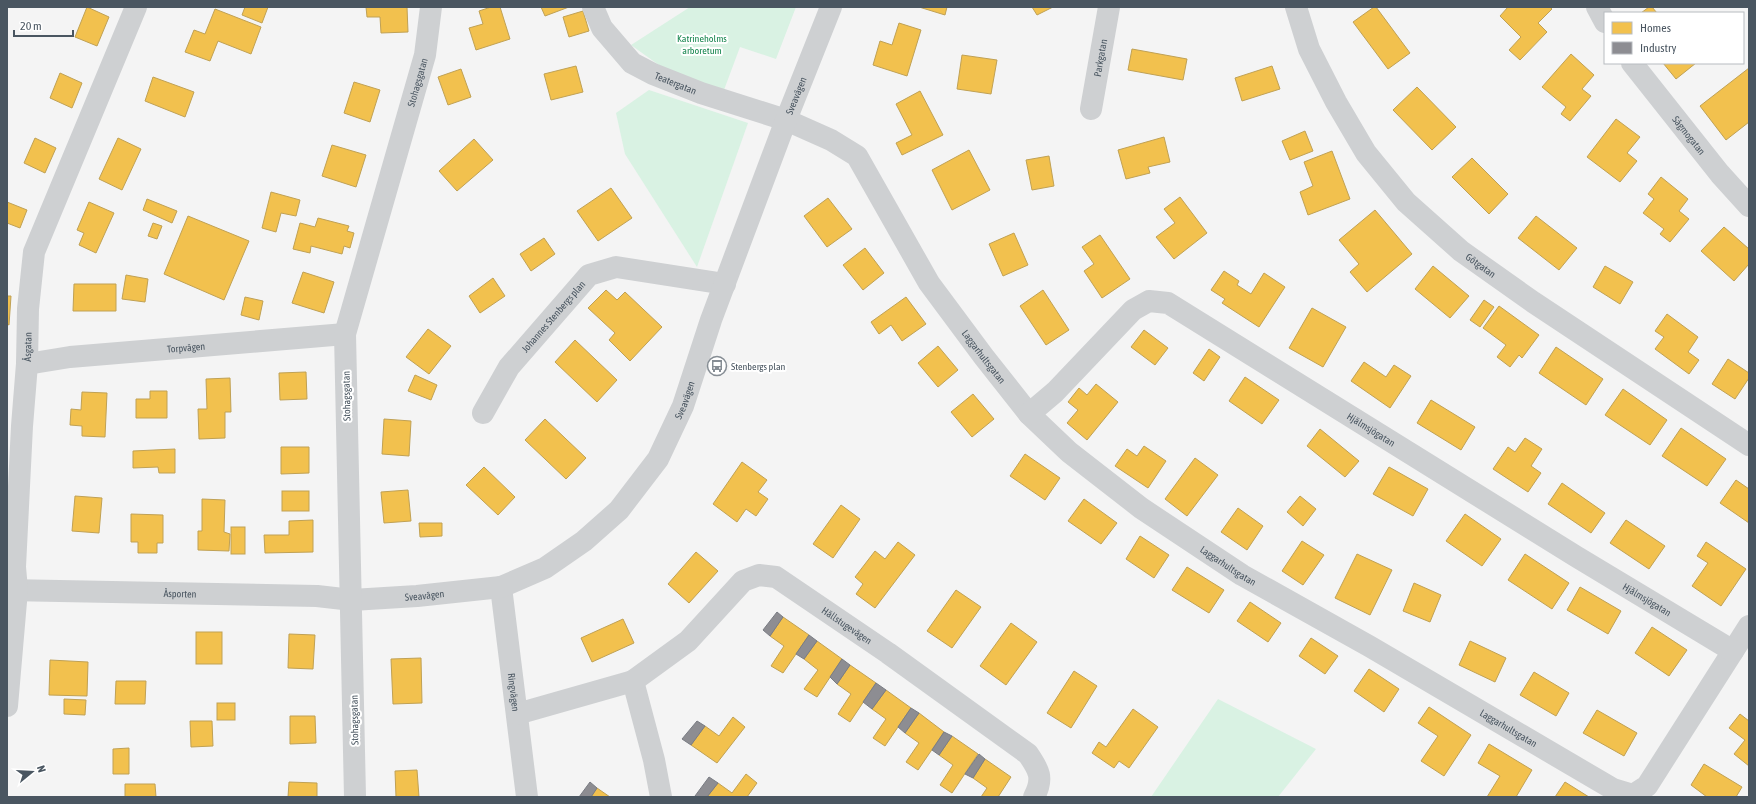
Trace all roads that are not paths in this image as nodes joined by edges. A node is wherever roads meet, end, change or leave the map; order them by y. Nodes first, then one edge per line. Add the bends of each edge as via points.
1 (136, 7) edge
2 (431, 7) edge
3 (593, 7) edge
4 (831, 7) edge
5 (1110, 7) edge
6 (1296, 7) edge
7 (1597, 7) edge
8 (1604, 20) edge
9 (1633, 64) edge
10 (1091, 109) dead end
11 (786, 120) junction
12 (1749, 206) edge
13 (725, 284) junction
14 (346, 334) junction
15 (28, 364) junction
16 (483, 413) dead end
17 (1029, 414) junction
18 (1749, 445) edge
19 (501, 587) junction
20 (12, 590) edge
21 (352, 600) junction
22 (1749, 626) edge
23 (1733, 650) junction
24 (634, 682) junction
25 (7, 706) edge
26 (517, 714) junction
27 (355, 797) edge
28 (527, 797) edge
29 (661, 797) edge
30 (1034, 797) edge

1 - 15 street, Åsgatan via 34,252 28,309
2 - 14 street, Stohagsgatan via 425,55
3 - 11 street, Teatergatan via 602,28 632,62 653,74 701,93
4 - 11 street, Sveavägen
5 - 10 street, Parkgatan
6 - 18 street, Götgatan via 1309,49 1336,102 1366,153 1406,202 1461,251 1513,288
7 - 8 street
9 - 12 street, Sågmogatan via 1720,174
11 - 13 street, Sveavägen
11 - 17 street, Laggarhultsgatan via 831,140 857,156 929,283
13 - 16 street, Johannes Stenbergs plan via 616,267 589,274 509,367
13 - 19 street, Sveavägen via 683,406 658,459 619,510 584,541 544,568
14 - 15 street, Torpvägen via 70,357
14 - 21 street, Stohagsgatan
15 - 20 street, Åsgatan
17 - 23 street, Hjälmsjögatan via 1055,392 1133,310 1149,301 1168,304
17 - 23 street, Laggarhultsgatan via 1069,452 1141,508 1242,575 1382,653 1613,789 1633,795 1647,786
19 - 21 street, Sveavägen
19 - 26 street, Ringvägen
20 - 21 street, Åsporten via 317,596
20 - 25 street, Åsgatan
21 - 27 street, Stohagsgatan
22 - 23 street, Laggarhultsgatan
24 - 26 street, Hällstugevägen
24 - 29 street
24 - 30 street, Hällstugevägen via 688,641 743,581 759,575 776,577 888,653 1028,754 1040,772 1039,788
26 - 28 street, Ringvägen

